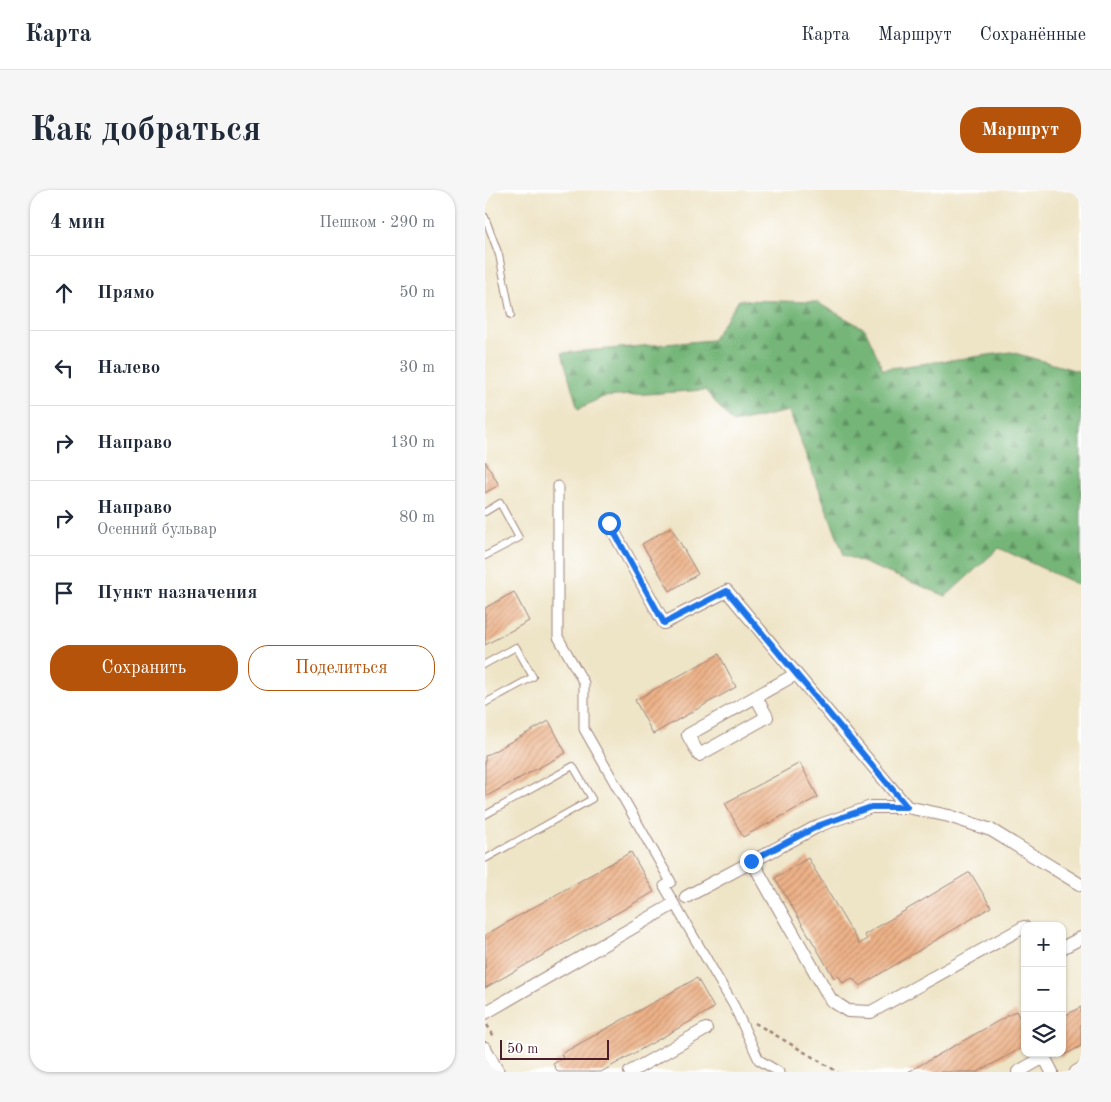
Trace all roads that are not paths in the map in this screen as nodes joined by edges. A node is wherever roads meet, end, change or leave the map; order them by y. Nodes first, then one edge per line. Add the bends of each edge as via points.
1 (485, 217) edge
2 (511, 315) dead end
3 (558, 486) dead end
4 (485, 512) edge
5 (609, 523) dead end
6 (485, 556) edge
7 (485, 664) edge
8 (796, 674) junction
9 (755, 697) junction
10 (485, 703) edge
11 (907, 807) junction
12 (485, 815) edge
13 (485, 859) edge
14 (751, 861) junction
15 (1081, 885) edge
16 (686, 897) dead end
17 (672, 906) dead end
18 (1021, 929) edge
19 (1081, 938) edge
20 (1066, 946) edge
21 (485, 1013) edge
22 (706, 1028) dead end
23 (485, 1048) edge
24 (1081, 1069) edge
25 (498, 1072) edge
26 (630, 1072) edge
27 (779, 1072) edge
28 (1018, 1072) edge
29 (1052, 1072) edge
30 (1076, 1072) edge

1 - 2 lane via 499,255
3 - 27 street via 557,637 584,683 584,729 671,882 664,886 734,1006 759,1060
4 - 6 lane via 500,503 519,538
5 - 8 street via 664,623 727,591
7 - 10 lane via 516,647 533,677
8 - 9 street
8 - 11 street
9 - 9 street via 688,735 699,755 767,717
11 - 14 street via 871,807 820,825
11 - 15 street via 991,830
12 - 13 lane via 573,766 591,799
14 - 16 street
14 - 18 street via 831,1000 848,1011 871,1012
17 - 21 street
19 - 20 street
22 - 26 street
23 - 25 street
24 - 30 street
28 - 29 street via 1043,1057

